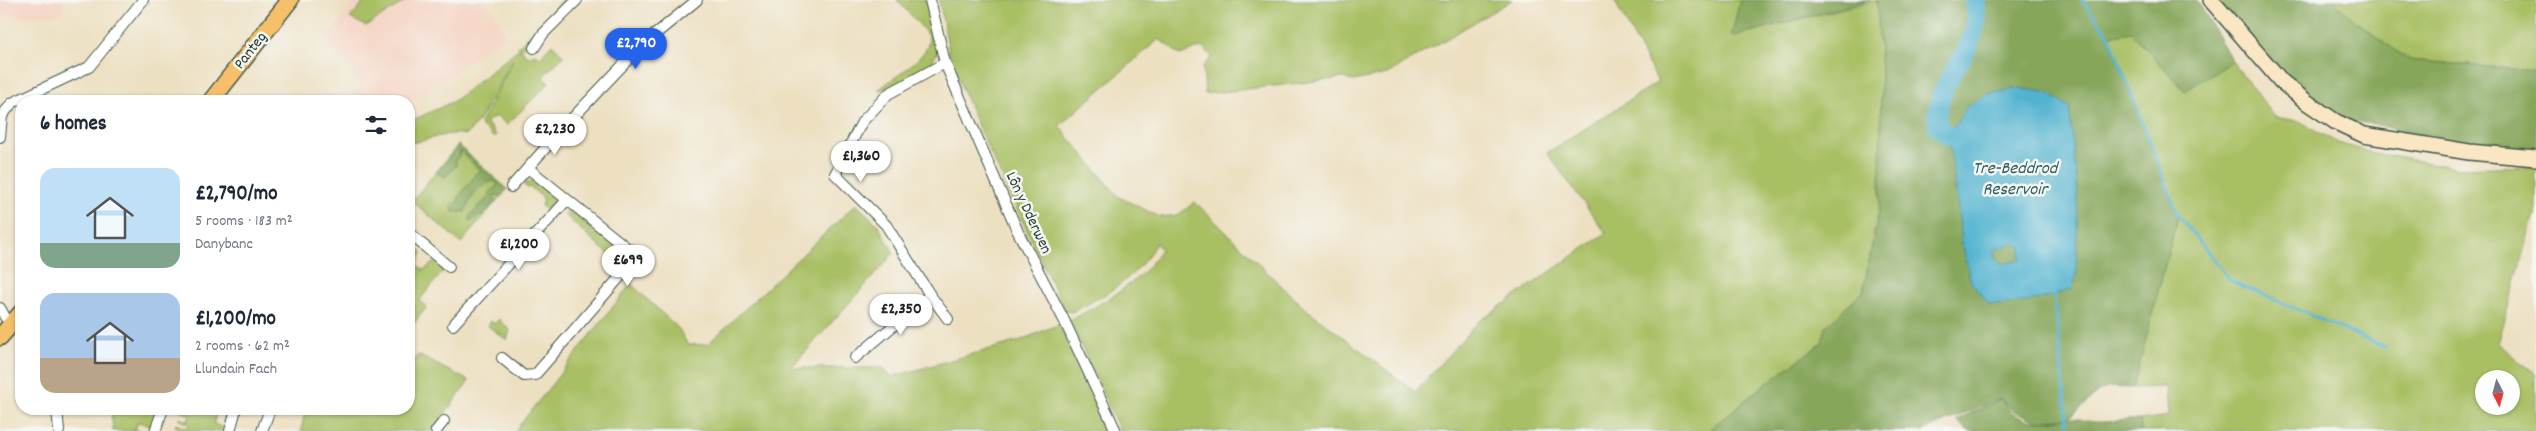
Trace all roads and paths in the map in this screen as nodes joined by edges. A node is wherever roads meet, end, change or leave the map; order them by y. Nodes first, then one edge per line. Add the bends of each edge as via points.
1 (143, 0) edge
2 (290, 0) edge
3 (577, 0) edge
4 (696, 0) edge
5 (930, 0) edge
6 (2211, 0) edge
7 (534, 48) dead end
8 (945, 63) junction
9 (29, 95) edge
10 (216, 95) edge
11 (15, 102) edge
12 (0, 133) edge
13 (0, 138) edge
14 (2536, 158) edge
15 (528, 168) junction
16 (511, 187) dead end
17 (567, 200) junction
18 (415, 238) edge
19 (449, 267) dead end
20 (930, 295) junction
21 (0, 308) edge
22 (948, 319) dead end
23 (15, 321) edge
24 (453, 325) dead end
25 (0, 337) edge
26 (502, 358) dead end
27 (855, 358) dead end
28 (58, 415) edge
29 (161, 415) edge
30 (234, 415) edge
31 (268, 415) edge
32 (444, 421) dead end
33 (59, 431) edge
34 (155, 431) edge
35 (230, 431) edge
36 (262, 431) edge
37 (436, 431) edge
38 (1116, 431) edge

1 - 9 street via 89,67
2 - 10 main road, Panteg
3 - 7 street
4 - 15 street via 642,45 602,95 564,127
5 - 8 street, Lôn y Dderwen
6 - 14 main road via 2282,81 2336,122 2364,135 2469,152
8 - 20 street via 888,94 862,122 835,174 886,225
8 - 38 street, Lôn y Dderwen via 1018,232
11 - 12 street via 2,116
12 - 13 street
15 - 16 street
15 - 17 street
17 - 24 street
17 - 26 street via 632,252 632,263 535,375 524,376
18 - 19 street
20 - 22 street
20 - 27 street
21 - 23 street
23 - 25 main road
28 - 33 street
29 - 34 street
30 - 35 street
31 - 36 street
32 - 37 street

